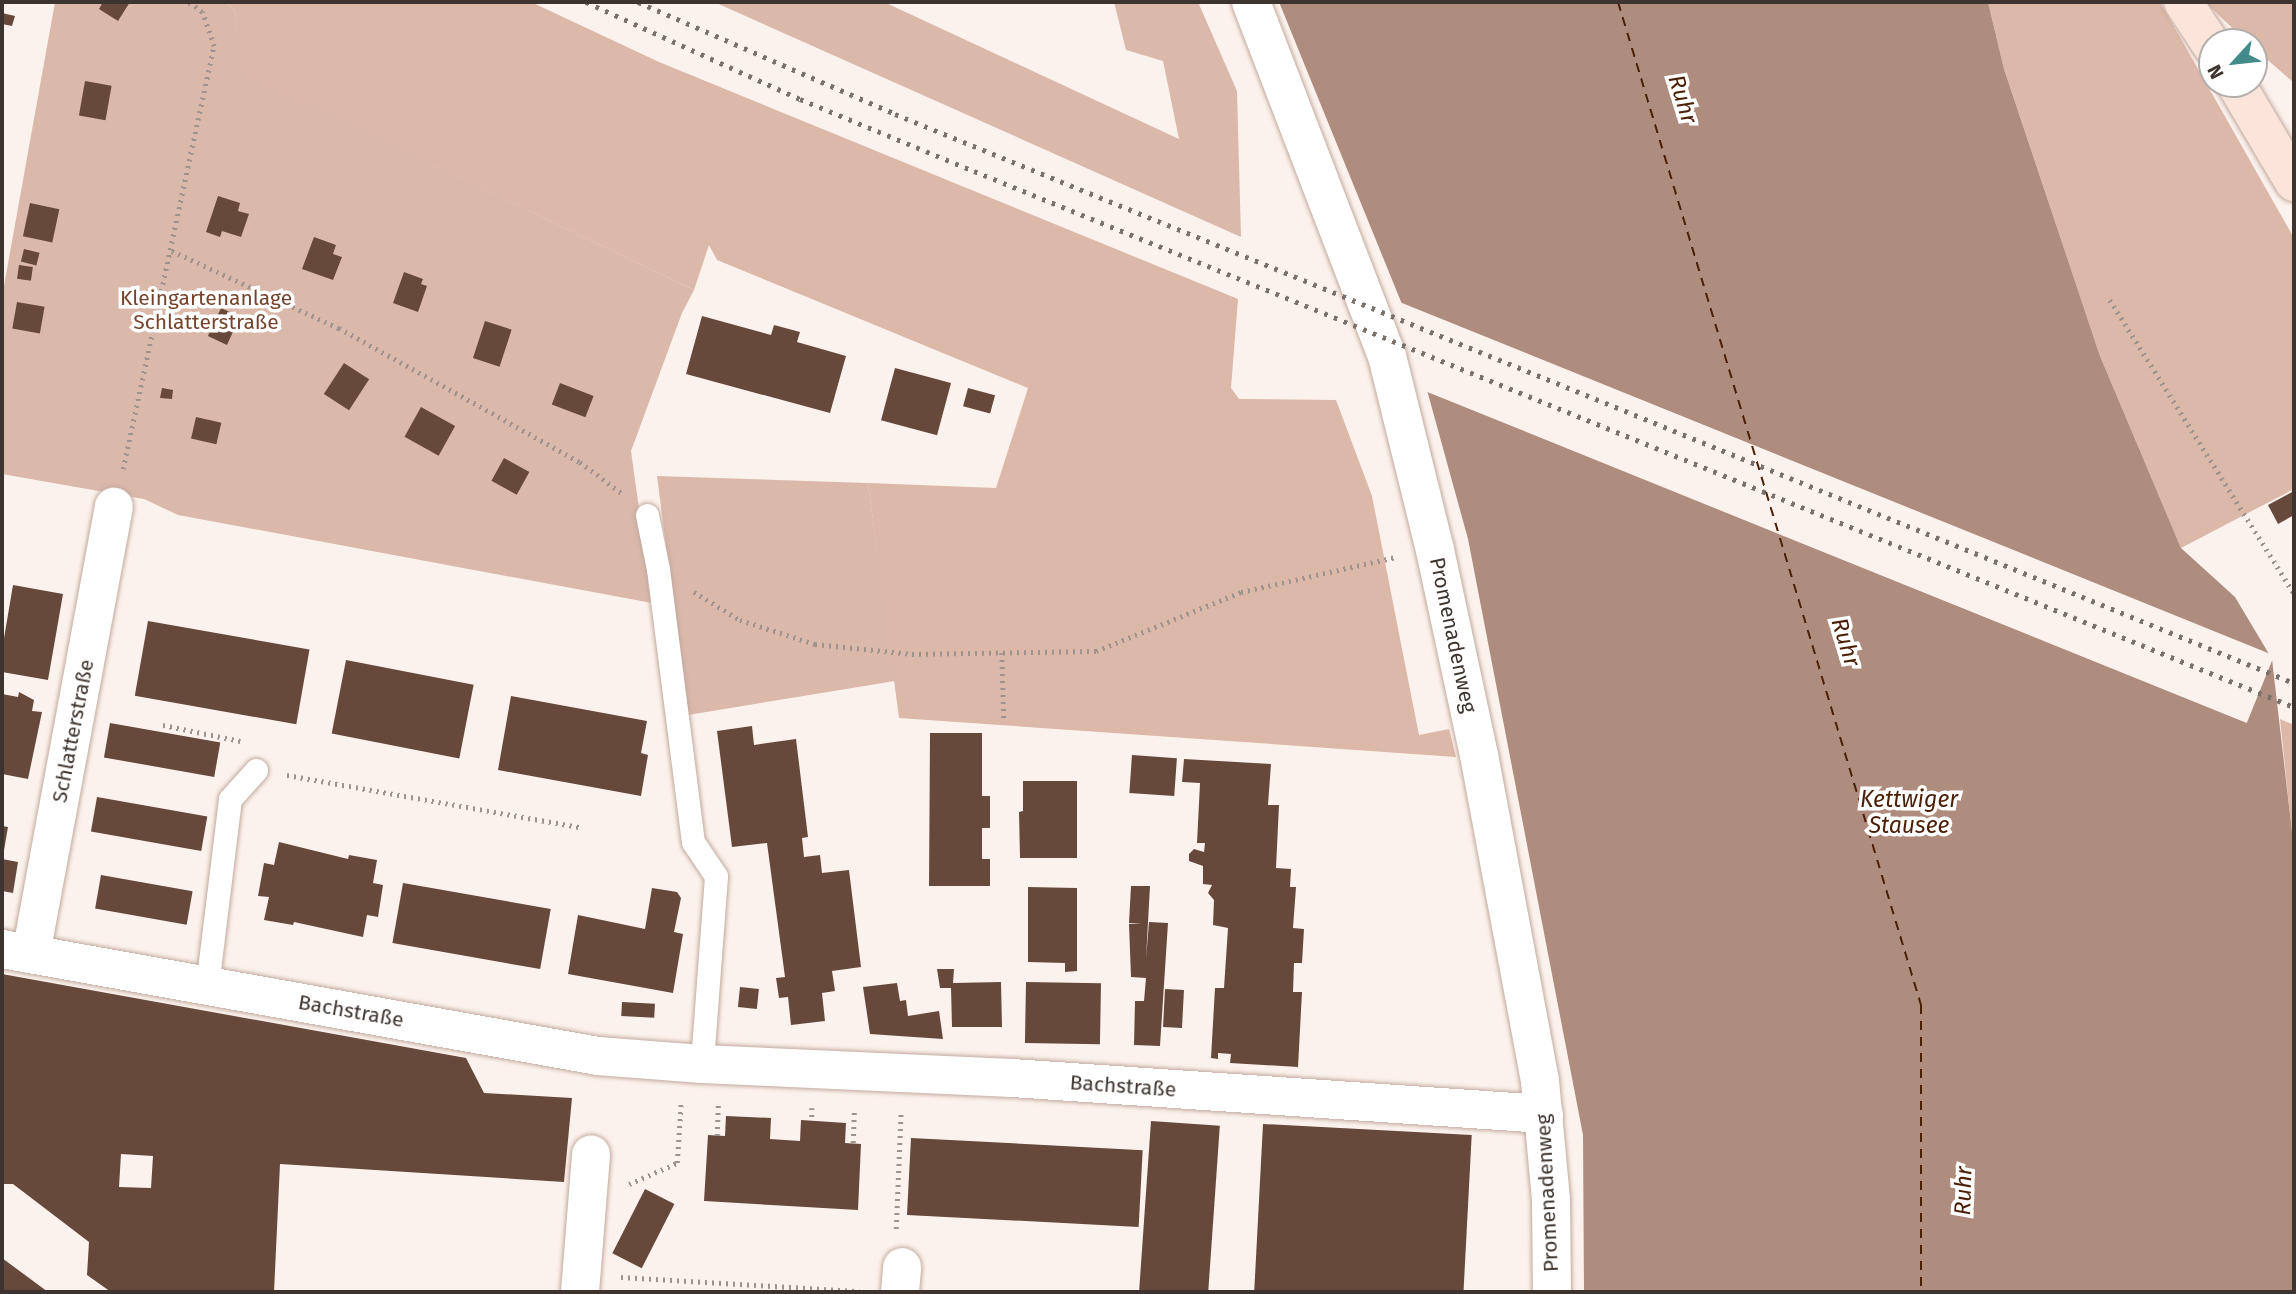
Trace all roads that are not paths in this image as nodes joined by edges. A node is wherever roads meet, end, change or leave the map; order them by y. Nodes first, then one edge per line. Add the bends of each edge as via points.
1 (1251, 2) edge
2 (2183, 2) edge
3 (2200, 28) edge
4 (2250, 98) edge
5 (2277, 124) edge
6 (2294, 182) edge
7 (114, 507) road end
8 (648, 515) road end
9 (256, 770) road end
10 (17, 952) edge
11 (207, 986) junction
12 (693, 1063) junction
13 (1544, 1114) junction
14 (591, 1154) dead end
15 (581, 1284) edge
16 (1552, 1292) edge

1 - 13 street, Promenadenweg via 1387,356 1435,550 1521,971
2 - 3 main road
4 - 5 main road
5 - 6 main road
7 - 10 street, Schlatterstraße
8 - 12 lane via 693,842 716,876
9 - 11 lane via 230,799
10 - 11 street, Bachstraße
11 - 12 street, Bachstraße via 598,1056
12 - 13 street, Bachstraße
13 - 16 street, Promenadenweg
14 - 15 street

